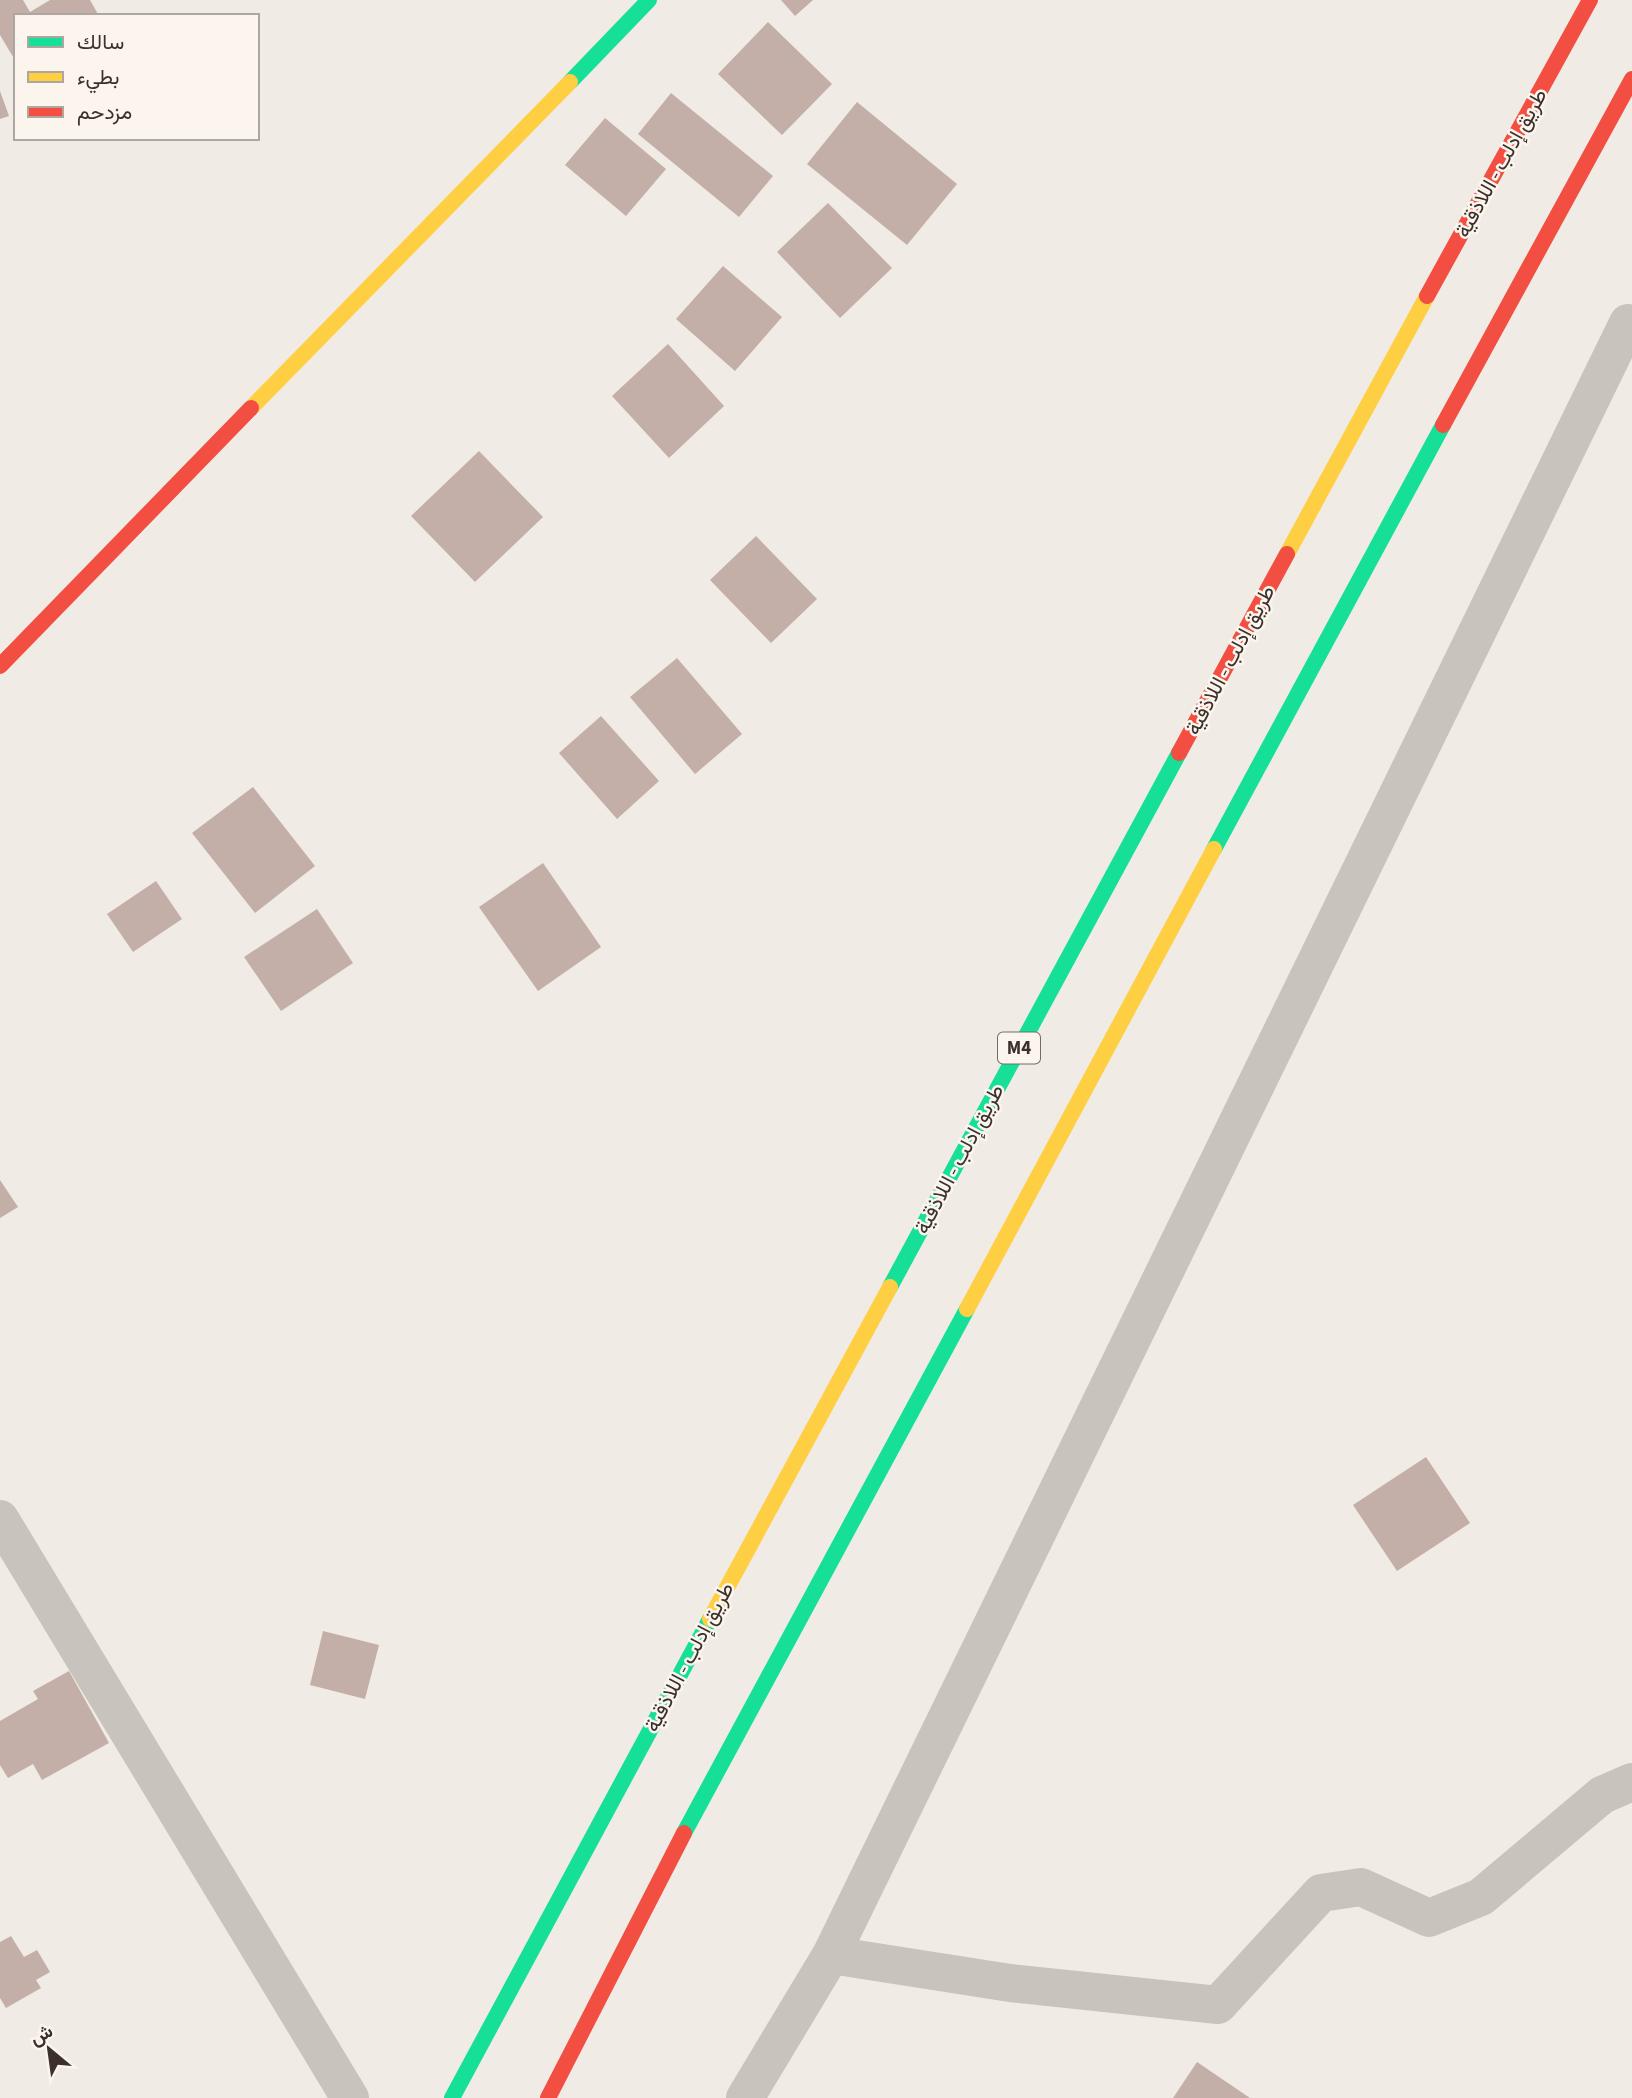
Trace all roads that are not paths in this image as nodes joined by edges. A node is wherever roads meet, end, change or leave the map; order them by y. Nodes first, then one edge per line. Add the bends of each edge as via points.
1 (649, 0) edge
2 (1590, 0) edge
3 (1632, 79) edge
4 (1628, 323) dead end
5 (0, 666) edge
6 (0, 1520) edge
7 (1632, 1782) edge
8 (831, 1955) junction
9 (350, 2098) edge
10 (452, 2098) edge
11 (548, 2098) edge
12 (745, 2098) edge

1 - 5 main road
2 - 10 main road, طريق إدلب - اللاذقية / M4
3 - 11 main road via 657,1885
4 - 8 street
6 - 9 street
7 - 8 street via 1602,1795 1481,1897 1429,1918 1361,1887 1321,1893 1218,2005 1010,1983
8 - 12 street

